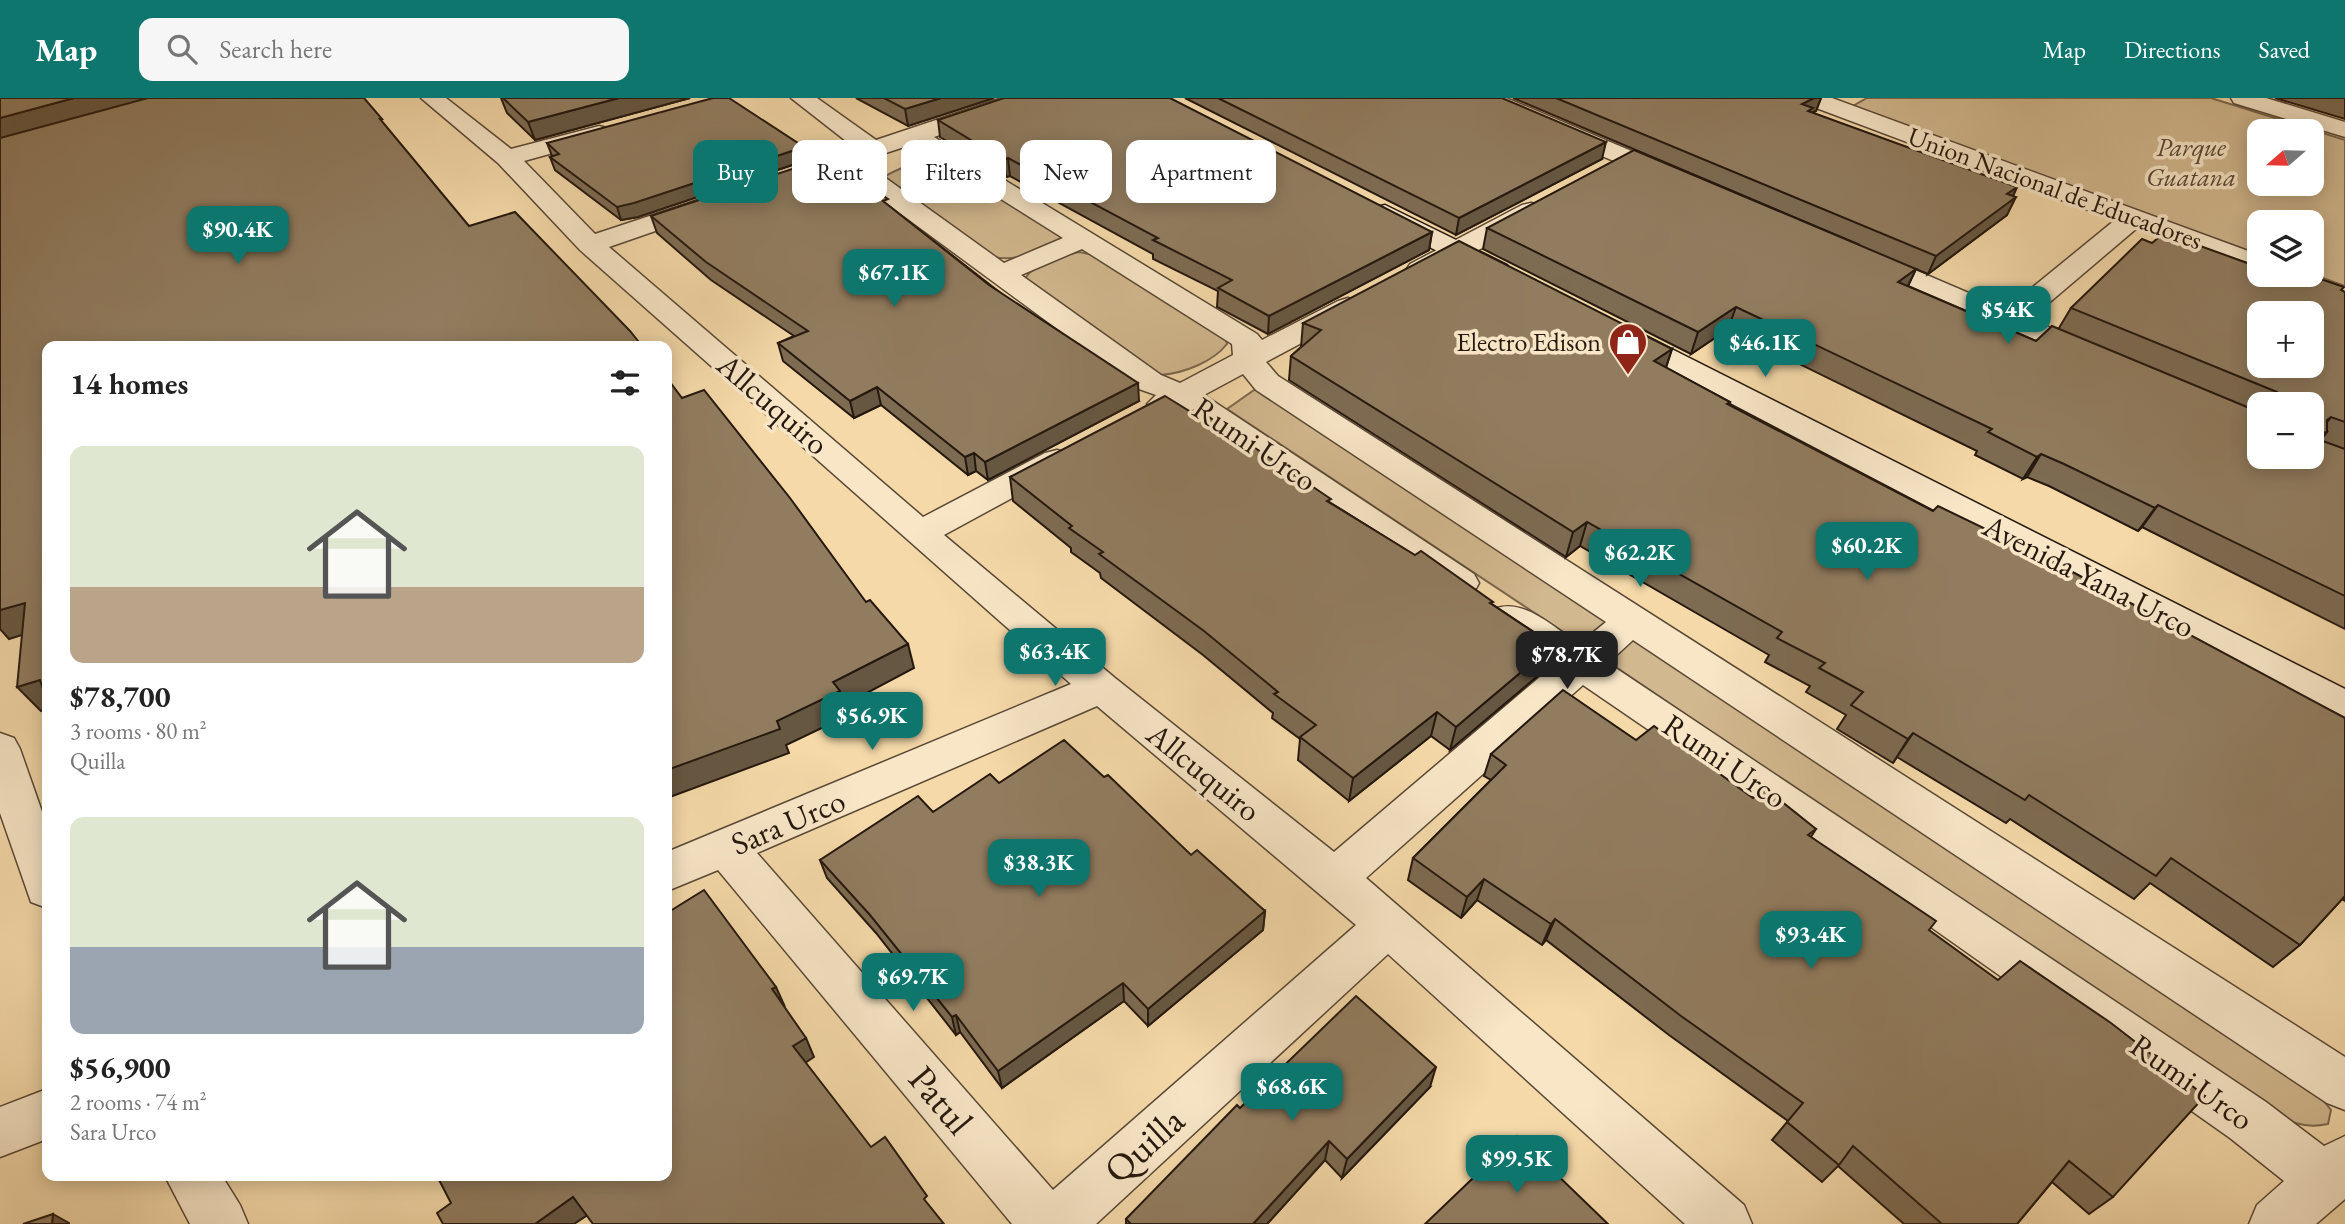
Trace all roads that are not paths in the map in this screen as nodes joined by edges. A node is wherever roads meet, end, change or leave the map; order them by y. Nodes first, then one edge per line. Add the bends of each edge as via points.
1 (432, 98) edge
2 (802, 98) edge
3 (1025, 98) edge
4 (1486, 98) edge
5 (1549, 98) edge
6 (1811, 98) edge
7 (2242, 98) edge
8 (1512, 106) edge
9 (623, 126) edge
10 (2345, 130) edge
11 (915, 135) junction
12 (844, 140) edge
13 (887, 144) edge
14 (507, 158) junction
15 (1628, 158) junction
16 (1603, 171) edge
17 (887, 178) edge
18 (1691, 185) edge
19 (1555, 198) edge
20 (1359, 200) edge
21 (714, 203) edge
22 (2134, 217) junction
23 (1083, 239) junction
24 (590, 244) junction
25 (1458, 250) junction
26 (1844, 250) edge
27 (2247, 259) edge
28 (1001, 274) junction
29 (1519, 282) edge
30 (1593, 320) edge
31 (2010, 321) junction
32 (1248, 360) junction
33 (2110, 364) edge
34 (1182, 394) junction
35 (1134, 419) edge
36 (1087, 445) edge
37 (920, 533) junction
38 (1633, 619) junction
39 (1582, 665) junction
40 (1101, 688) junction
41 (2345, 707) edge
42 (0, 749) edge
43 (726, 848) junction
44 (42, 861) edge
45 (672, 870) edge
46 (1335, 878) junction
47 (1388, 924) junction
48 (2345, 1086) edge
49 (42, 1116) edge
50 (0, 1132) edge
51 (2335, 1171) edge
52 (194, 1181) edge
53 (221, 1224) edge
54 (1046, 1224) edge
55 (1056, 1224) edge
56 (1725, 1224) edge
57 (2276, 1224) edge

1 - 14 street, Allcuquiro
2 - 12 street, Rumi Urco
3 - 11 street
4 - 8 street
5 - 8 street
6 - 22 street, Union Nacional de Educadores
7 - 10 street
8 - 15 street
9 - 14 street
11 - 13 street
11 - 23 street, Rumi Urco
14 - 24 street, Allcuquiro
15 - 16 street
15 - 18 street
17 - 28 street, Rumi Urco
19 - 25 street
20 - 25 street
21 - 24 street
22 - 27 street, Union Nacional de Educadores
22 - 31 street
23 - 28 street
23 - 32 street, Rumi Urco via 1247,340
24 - 37 street, Allcuquiro
25 - 29 street
25 - 32 street
26 - 31 street
28 - 34 street, Rumi Urco via 1150,382
30 - 41 street, Avenida Yana Urco
31 - 33 street
32 - 34 street
32 - 38 street, Rumi Urco via 1267,383
34 - 35 street
34 - 39 street, Rumi Urco
36 - 37 street
37 - 40 street, Allcuquiro
38 - 39 street
38 - 48 street, Rumi Urco
39 - 46 street
39 - 51 street, Rumi Urco via 2248,1120
40 - 43 street, Sara Urco
40 - 46 street, Allcuquiro
42 - 44 street
43 - 45 street, Sara Urco
43 - 54 street, Patul
46 - 47 street, Allcuquiro
47 - 55 street, Quilla
47 - 56 street, Allcuquiro
49 - 50 street
51 - 57 street
52 - 53 street

